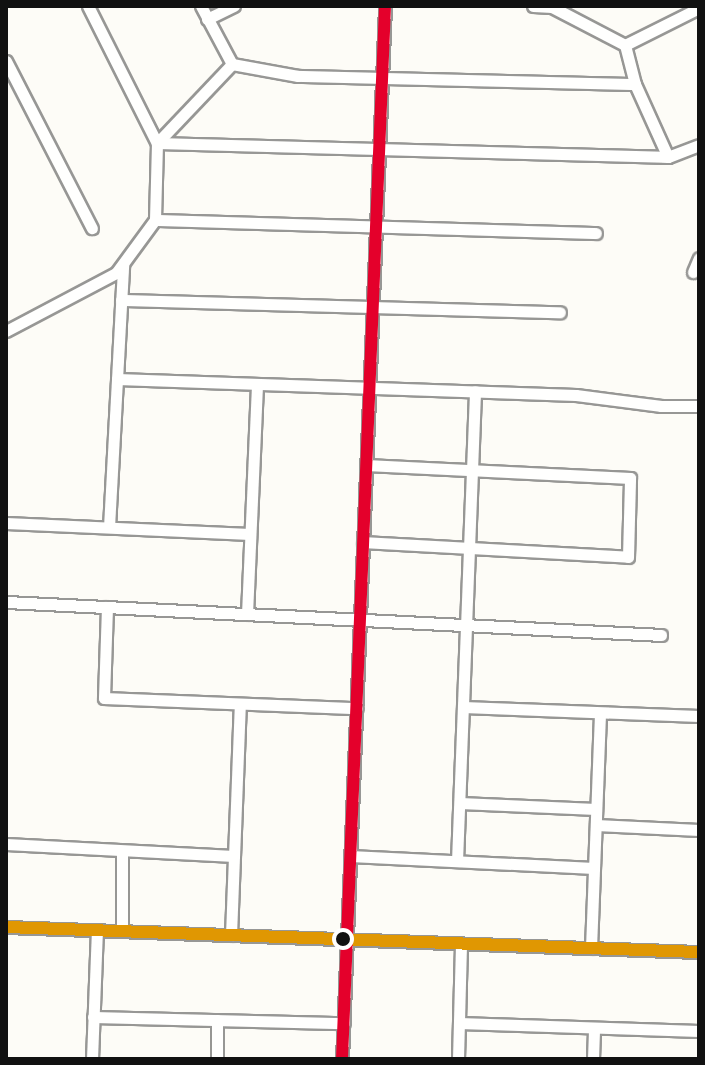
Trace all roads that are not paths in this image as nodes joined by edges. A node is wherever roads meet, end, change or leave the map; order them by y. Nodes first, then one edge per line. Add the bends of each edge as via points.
1 (88, 6) edge
2 (201, 6) edge
3 (234, 6) edge
4 (385, 6) edge
5 (533, 6) edge
6 (699, 8) edge
7 (207, 19) junction
8 (625, 45) junction
9 (6, 61) edge
10 (232, 64) junction
11 (382, 78) junction
12 (635, 84) junction
13 (157, 143) junction
14 (699, 145) edge
15 (379, 149) junction
16 (668, 157) junction
17 (155, 220) junction
18 (376, 226) junction
19 (92, 228) dead end
20 (596, 233) dead end
21 (699, 258) edge
22 (123, 265) junction
23 (693, 272) dead end
24 (121, 300) junction
25 (373, 310) junction
26 (560, 312) dead end
27 (6, 331) edge
28 (117, 379) junction
29 (257, 384) junction
30 (370, 388) junction
31 (475, 391) junction
32 (699, 406) edge
33 (366, 465) junction
34 (472, 471) junction
35 (6, 523) edge
36 (109, 527) junction
37 (250, 534) junction
38 (363, 542) junction
39 (469, 548) junction
40 (6, 602) edge
41 (107, 607) junction
42 (247, 614) junction
43 (360, 620) junction
44 (467, 625) junction
45 (661, 635) dead end
46 (240, 704) junction
47 (463, 707) junction
48 (357, 708) junction
49 (600, 713) junction
50 (699, 716) edge
51 (460, 803) junction
52 (596, 809) junction
53 (596, 825) junction
54 (699, 830) edge
55 (6, 844) edge
56 (122, 853) junction
57 (234, 856) junction
58 (350, 856) junction
59 (457, 861) junction
60 (594, 868) junction
61 (6, 927) edge
62 (97, 930) junction
63 (122, 931) junction
64 (231, 935) junction
65 (347, 939) junction
66 (461, 944) junction
67 (591, 948) junction
68 (699, 952) edge
69 (93, 1017) junction
70 (217, 1020) junction
71 (344, 1023) junction
72 (459, 1023) junction
73 (594, 1028) junction
74 (699, 1031) edge
75 (92, 1059) edge
76 (217, 1059) edge
77 (342, 1059) edge
78 (458, 1059) edge
79 (593, 1059) edge

1 - 13 street
2 - 7 street
3 - 7 street
4 - 11 street
5 - 8 street via 552,7
6 - 8 street
7 - 10 street
8 - 12 street
9 - 19 street
10 - 11 street via 298,76
10 - 13 street
11 - 12 street
11 - 15 street
12 - 16 street
13 - 15 street
13 - 17 street
14 - 16 street
15 - 16 street
15 - 18 street
17 - 18 street
17 - 22 street
18 - 20 street
18 - 25 street
21 - 23 street
22 - 24 street
22 - 27 street
24 - 25 street
24 - 28 street
25 - 26 street
25 - 30 street
28 - 29 street
28 - 36 street
29 - 30 street
29 - 37 street
30 - 31 street
30 - 33 street
31 - 32 street
31 - 34 street
33 - 34 street
33 - 38 street
34 - 39 street
34 - 39 street via 630,478 628,557
35 - 36 street
36 - 37 street
37 - 42 street
38 - 39 street
38 - 43 street
39 - 44 street
40 - 41 street
41 - 42 street
41 - 46 street via 104,698
42 - 43 street
43 - 44 street
43 - 48 street
44 - 45 street
44 - 47 street
46 - 48 street
46 - 57 street
47 - 49 street
47 - 51 street
48 - 58 street
49 - 50 street
49 - 52 street
51 - 52 street
51 - 59 street
52 - 53 street
53 - 54 street
53 - 60 street
55 - 56 street
56 - 57 street
56 - 63 street
57 - 64 street
58 - 59 street
58 - 65 street
59 - 60 street
60 - 67 street
61 - 62 street
62 - 63 street
62 - 69 street
63 - 64 street
64 - 65 street
65 - 66 street
65 - 71 street
66 - 67 street
66 - 72 street
67 - 68 street
69 - 70 street
69 - 75 street
70 - 71 street
70 - 76 street
71 - 77 street
72 - 73 street
72 - 78 street
73 - 74 street
73 - 79 street

